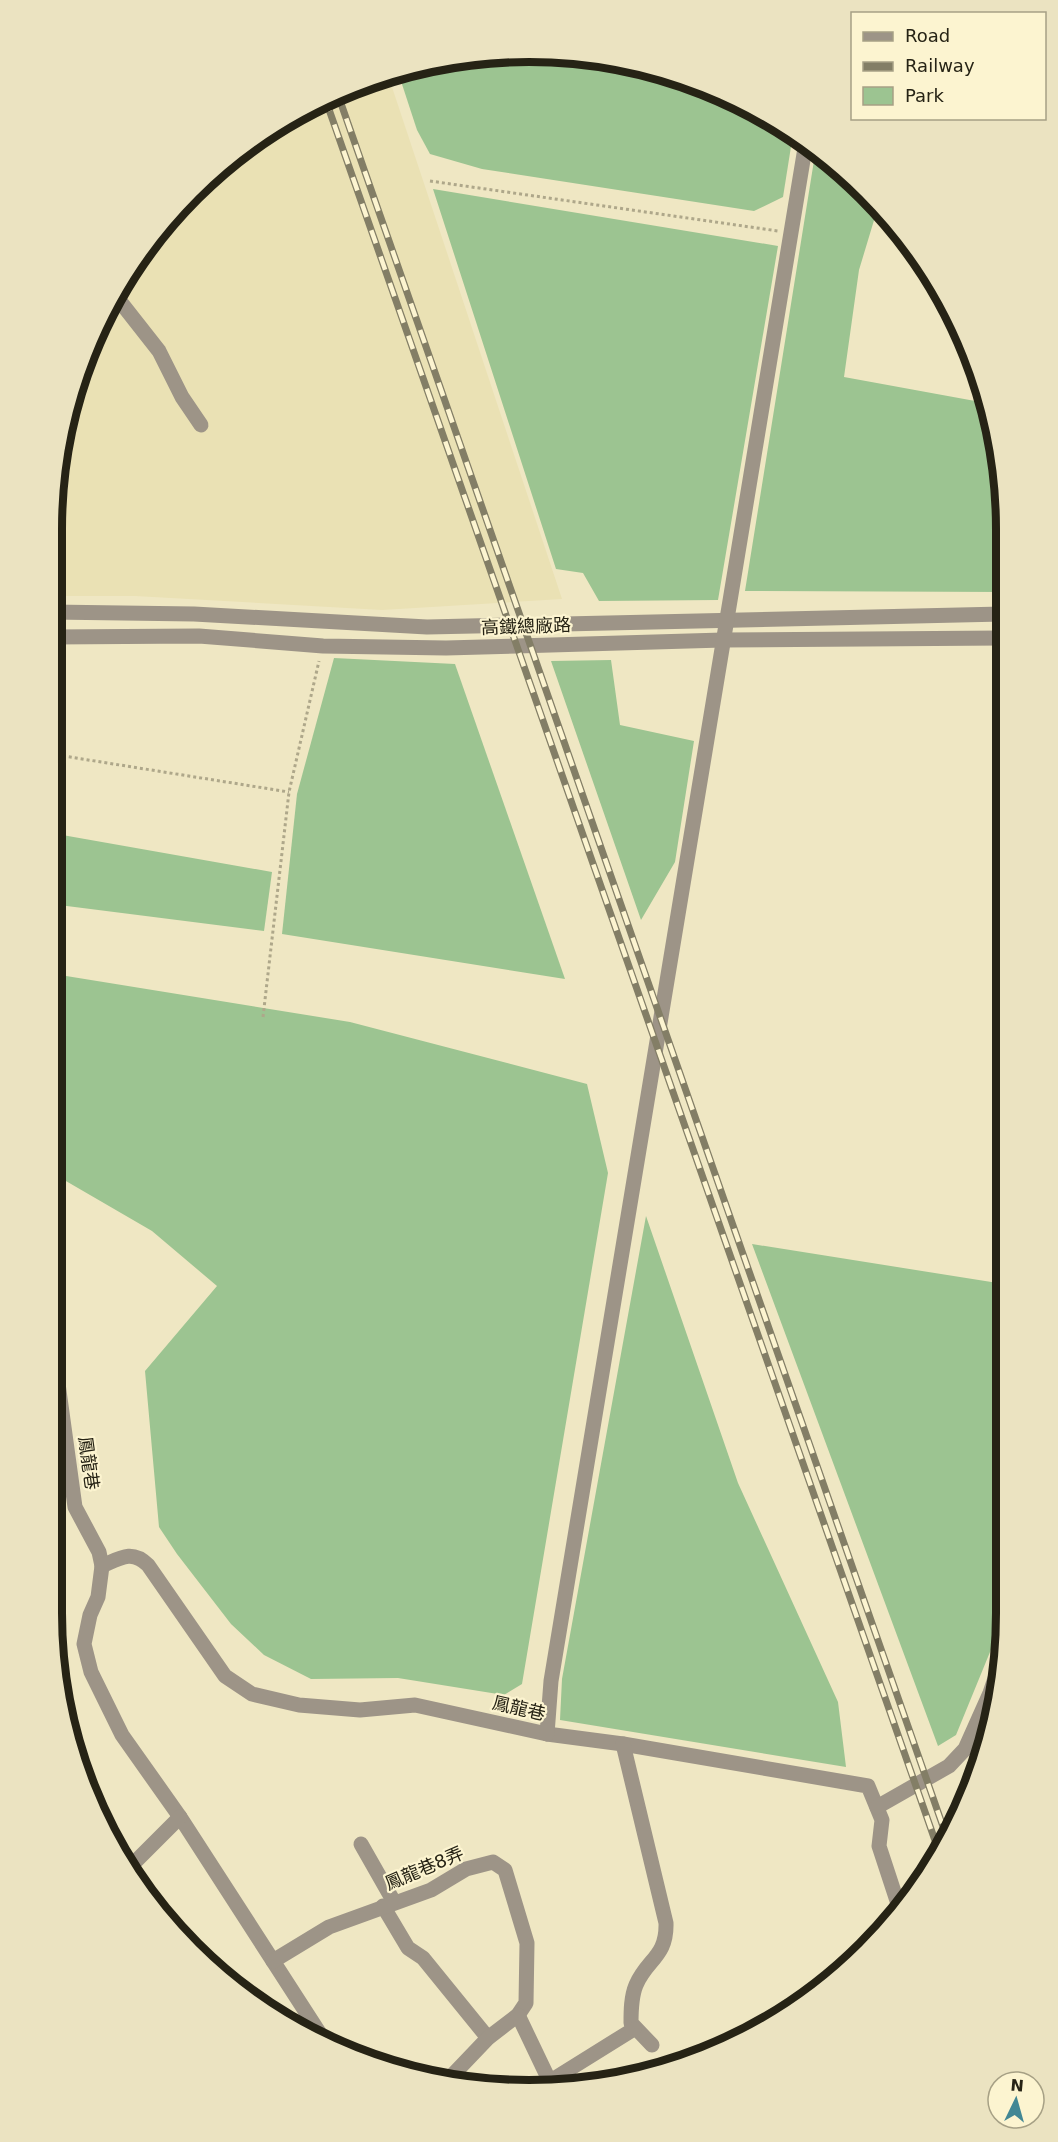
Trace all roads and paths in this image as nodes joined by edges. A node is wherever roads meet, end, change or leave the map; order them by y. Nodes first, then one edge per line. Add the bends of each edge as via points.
1 (804, 151) edge
2 (430, 182) dead end
3 (791, 233) junction
4 (120, 302) edge
5 (201, 425) dead end
6 (62, 612) edge
7 (996, 614) edge
8 (728, 618) junction
9 (62, 637) edge
10 (996, 638) edge
11 (723, 640) junction
12 (323, 646) junction
13 (62, 756) edge
14 (289, 792) junction
15 (263, 1017) dead end
16 (62, 1413) edge
17 (102, 1566) junction
18 (990, 1694) edge
19 (547, 1734) junction
20 (623, 1744) junction
21 (877, 1807) junction
22 (180, 1817) junction
23 (361, 1845) dead end
24 (134, 1863) edge
25 (897, 1901) edge
26 (389, 1904) junction
27 (273, 1962) junction
28 (518, 2015) junction
29 (317, 2029) edge
30 (634, 2029) junction
31 (488, 2038) junction
32 (652, 2045) dead end
33 (453, 2075) edge
34 (545, 2079) edge
35 (555, 2079) edge

1 - 3 street
2 - 3 path
3 - 8 street
4 - 5 street via 159,351
6 - 8 street, 高鐵總廠路 via 194,614 427,627
7 - 8 street, 高鐵總廠路
8 - 11 street
9 - 12 street, 高鐵總廠路 via 199,636
10 - 11 street, 高鐵總廠路
11 - 12 street, 高鐵總廠路 via 446,648
11 - 19 street via 551,1681
12 - 14 path
13 - 14 path
14 - 15 path
16 - 17 street, 鳳龍巷 via 75,1507 99,1552
17 - 19 street, 鳳龍巷 via 128,1554 140,1557 225,1676 252,1694 299,1706 360,1710 415,1705
17 - 22 street, 鳳龍巷 via 98,1597 84,1644 91,1672 122,1735
18 - 21 street via 965,1749 949,1766
19 - 20 street, 鳳龍巷
20 - 21 street, 鳳龍巷 via 868,1786
20 - 30 street via 663,1906 667,1941 636,1984 631,2023
21 - 25 street, 鳳龍巷 via 882,1821 879,1846
22 - 24 street
22 - 27 street, 鳳龍巷
23 - 26 street
26 - 27 street, 鳳龍巷8弄 via 329,1927
26 - 28 street, 鳳龍巷8弄 via 431,1890 466,1869 493,1862 505,1870 527,1943 526,2002
26 - 31 street, 鳳龍巷8弄 via 408,1948 423,1958
27 - 29 street, 鳳龍巷
28 - 31 street
28 - 34 street
30 - 32 street
30 - 35 street
31 - 33 street

